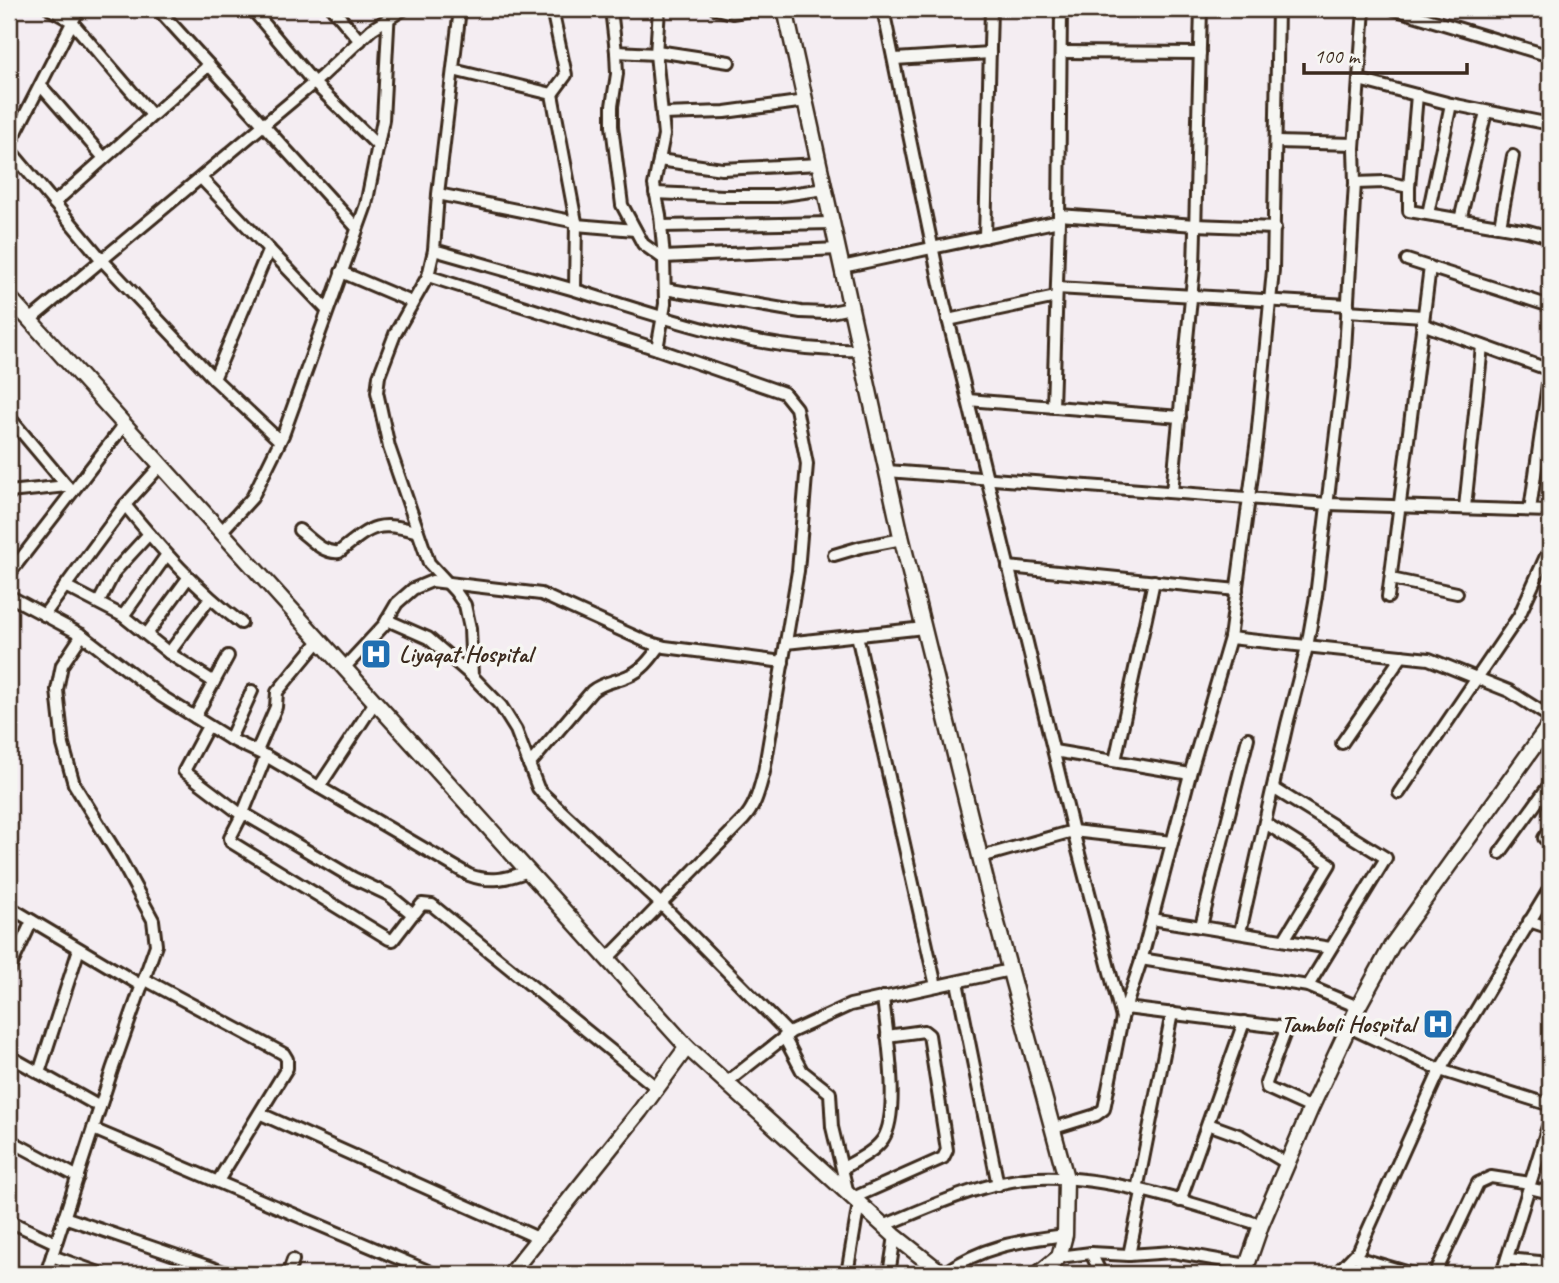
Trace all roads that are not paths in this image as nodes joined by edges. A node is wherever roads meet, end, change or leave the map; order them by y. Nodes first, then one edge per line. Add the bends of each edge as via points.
1 (50, 9) edge
2 (79, 9) edge
3 (158, 9) edge
4 (253, 9) edge
5 (333, 9) edge
6 (404, 9) edge
7 (460, 9) edge
8 (552, 9) edge
9 (611, 9) edge
10 (659, 9) edge
11 (716, 9) edge
12 (757, 9) edge
13 (785, 9) edge
14 (883, 9) edge
15 (991, 9) edge
16 (1061, 9) edge
17 (1201, 9) edge
18 (1278, 9) edge
19 (1364, 9) edge
20 (1394, 9) edge
21 (1418, 12) edge
22 (388, 14) edge
23 (71, 21) junction
24 (359, 41) junction
25 (616, 52) junction
26 (657, 52) junction
27 (1061, 52) junction
28 (1200, 52) junction
29 (990, 53) junction
30 (1550, 56) edge
31 (895, 59) junction
32 (729, 62) dead end
33 (209, 65) junction
34 (453, 70) junction
35 (1359, 80) junction
36 (314, 83) junction
37 (41, 86) junction
38 (552, 94) junction
39 (1417, 95) junction
40 (806, 101) junction
41 (1451, 104) junction
42 (1486, 112) junction
43 (662, 114) junction
44 (152, 115) junction
45 (1550, 124) edge
46 (262, 126) junction
47 (1276, 142) junction
48 (1354, 144) junction
49 (378, 146) junction
50 (9, 148) edge
51 (1513, 156) dead end
52 (104, 158) junction
53 (659, 160) junction
54 (820, 164) junction
55 (201, 178) junction
56 (1355, 183) junction
57 (1409, 187) junction
58 (825, 188) junction
59 (655, 192) junction
60 (438, 194) junction
61 (54, 202) junction
62 (1428, 214) junction
63 (1059, 218) junction
64 (1460, 220) junction
65 (833, 223) junction
66 (576, 224) junction
67 (1195, 225) junction
68 (661, 226) junction
69 (1500, 226) junction
70 (357, 228) junction
71 (1275, 228) junction
72 (635, 230) junction
73 (985, 237) junction
74 (1550, 237) edge
75 (933, 248) junction
76 (269, 249) junction
77 (838, 249) junction
78 (435, 250) junction
79 (664, 258) junction
80 (102, 260) junction
81 (1406, 260) dead end
82 (842, 267) junction
83 (1430, 267) junction
84 (341, 272) junction
85 (428, 276) junction
86 (665, 289) junction
87 (575, 290) junction
88 (1057, 293) junction
89 (1192, 295) junction
90 (9, 297) edge
91 (1270, 301) junction
92 (412, 302) junction
93 (1550, 306) edge
94 (851, 308) junction
95 (1347, 308) junction
96 (327, 310) junction
97 (662, 318) junction
98 (30, 320) junction
99 (948, 320) junction
100 (1422, 320) junction
101 (1482, 346) junction
102 (657, 349) junction
103 (860, 350) junction
104 (1550, 370) edge
105 (214, 379) junction
106 (968, 400) junction
107 (1053, 407) junction
108 (9, 417) edge
109 (1180, 417) junction
110 (124, 425) junction
111 (280, 441) junction
112 (161, 466) junction
113 (887, 471) junction
114 (986, 477) junction
115 (70, 489) junction
116 (9, 492) edge
117 (1172, 492) junction
118 (1249, 498) junction
119 (1328, 504) junction
120 (125, 505) junction
121 (1400, 506) junction
122 (1465, 507) junction
123 (1530, 510) junction
124 (1550, 511) edge
125 (299, 530) dead end
126 (221, 532) junction
127 (418, 532) junction
128 (149, 534) junction
129 (902, 539) junction
130 (834, 555) dead end
131 (166, 556) junction
132 (1546, 556) dead end
133 (1008, 567) junction
134 (1545, 573) edge
135 (9, 574) edge
136 (188, 578) junction
137 (1391, 579) junction
138 (444, 581) junction
139 (1154, 581) junction
140 (65, 586) junction
141 (1237, 590) junction
142 (1457, 593) dead end
143 (9, 596) edge
144 (1388, 597) dead end
145 (210, 598) junction
146 (99, 602) junction
147 (44, 615) junction
148 (123, 616) junction
149 (387, 620) junction
150 (242, 623) dead end
151 (924, 628) junction
152 (147, 634) junction
153 (82, 635) junction
154 (857, 635) junction
155 (1230, 638) junction
156 (319, 641) junction
157 (786, 643) junction
158 (660, 646) junction
159 (1307, 647) junction
160 (169, 653) junction
161 (228, 656) dead end
162 (1402, 656) junction
163 (782, 662) junction
164 (344, 668) junction
165 (472, 676) junction
166 (1477, 678) junction
167 (214, 682) junction
168 (252, 691) dead end
169 (375, 702) junction
170 (195, 717) junction
171 (1550, 717) edge
172 (1550, 724) edge
173 (208, 726) junction
174 (1248, 738) dead end
175 (230, 739) junction
176 (1342, 743) dead end
177 (1054, 751) junction
178 (261, 753) junction
179 (1115, 761) junction
180 (530, 765) junction
181 (1190, 774) junction
182 (1550, 784) edge
183 (319, 787) junction
184 (1273, 788) junction
185 (1399, 793) dead end
186 (243, 814) junction
187 (1265, 823) junction
188 (1073, 831) junction
189 (1172, 842) junction
190 (1500, 853) dead end
191 (981, 858) junction
192 (528, 871) junction
193 (1550, 888) edge
194 (661, 904) junction
195 (9, 907) edge
196 (413, 914) junction
197 (1152, 919) junction
198 (32, 920) junction
199 (1529, 921) junction
200 (1201, 926) junction
201 (1550, 928) edge
202 (1240, 932) junction
203 (1284, 940) junction
204 (1330, 948) junction
205 (79, 949) junction
206 (607, 959) junction
207 (1141, 959) junction
208 (9, 970) edge
209 (1010, 970) junction
210 (957, 982) junction
211 (143, 983) junction
212 (936, 986) junction
213 (1308, 986) junction
214 (883, 997) junction
215 (1359, 1007) junction
216 (1124, 1013) junction
217 (1172, 1013) junction
218 (1244, 1022) junction
219 (1349, 1027) junction
220 (786, 1035) junction
221 (887, 1036) junction
222 (687, 1047) junction
223 (9, 1056) edge
224 (1440, 1070) junction
225 (39, 1073) junction
226 (726, 1083) junction
227 (657, 1087) junction
228 (1550, 1105) edge
229 (100, 1107) junction
230 (1311, 1108) junction
231 (261, 1114) junction
232 (1550, 1120) edge
233 (1208, 1124) junction
234 (1054, 1128) junction
235 (93, 1129) junction
236 (9, 1140) edge
237 (1288, 1164) junction
238 (843, 1167) junction
239 (78, 1177) junction
240 (1066, 1178) junction
241 (218, 1181) junction
242 (998, 1185) junction
243 (1530, 1186) junction
244 (1139, 1191) junction
245 (1550, 1193) edge
246 (853, 1198) junction
247 (1180, 1201) junction
248 (64, 1217) junction
249 (9, 1221) edge
250 (1261, 1225) junction
251 (889, 1231) junction
252 (1065, 1235) junction
253 (538, 1238) junction
254 (56, 1243) junction
255 (1091, 1253) junction
256 (1129, 1255) junction
257 (52, 1256) junction
258 (1355, 1256) junction
259 (1059, 1257) junction
260 (1507, 1259) junction
261 (293, 1260) dead end
262 (1550, 1263) edge
263 (1245, 1269) edge
264 (46, 1274) edge
265 (102, 1274) edge
266 (230, 1274) edge
267 (288, 1274) edge
268 (435, 1274) edge
269 (510, 1274) edge
270 (847, 1274) edge
271 (889, 1274) edge
272 (943, 1274) edge
273 (1038, 1274) edge
274 (1101, 1274) edge
275 (1336, 1274) edge
276 (1410, 1274) edge
277 (1434, 1274) edge
278 (1502, 1274) edge

1 - 23 street
2 - 23 street
3 - 33 street
4 - 36 street
5 - 24 street
6 - 22 street
7 - 34 street
8 - 38 street via 566,75
9 - 25 street
10 - 26 street
11 - 12 street via 732,13
13 - 40 street
14 - 31 street
15 - 29 street
16 - 27 street
17 - 28 street
18 - 47 street
19 - 35 street
20 - 21 street
21 - 30 street
22 - 24 street
22 - 49 street
23 - 37 street
23 - 44 street
24 - 36 street
25 - 26 street
25 - 72 street via 612,126 622,205
26 - 32 street
26 - 43 street
27 - 28 street
27 - 63 street
28 - 67 street
29 - 31 street
29 - 73 street
31 - 75 street
33 - 44 street
33 - 46 street
34 - 38 street
34 - 60 street
35 - 39 street
35 - 48 street
36 - 46 street
36 - 49 street
37 - 50 street
37 - 52 street
38 - 66 street
39 - 41 street
39 - 57 street
40 - 43 street via 725,112
40 - 54 street
41 - 42 street
41 - 62 street
42 - 45 street
42 - 64 street
43 - 53 street
44 - 52 street
46 - 55 street
46 - 70 street
47 - 48 street
47 - 71 street
48 - 56 street
49 - 70 street
50 - 61 street
51 - 69 street
52 - 61 street
53 - 54 street via 722,169
53 - 59 street
54 - 58 street
55 - 76 street
55 - 80 street
56 - 57 street
56 - 95 street
57 - 62 street via 1409,211
58 - 59 street via 776,196
58 - 65 street
59 - 68 street
60 - 66 street
60 - 78 street
61 - 80 street
62 - 64 street
63 - 67 street
63 - 73 street
63 - 88 street
64 - 69 street
65 - 68 street
65 - 77 street
66 - 72 street
66 - 87 street
67 - 71 street
67 - 89 street
68 - 79 street
69 - 74 street
70 - 84 street
71 - 91 street
72 - 79 street via 645,247
73 - 75 street
75 - 82 street
75 - 99 street
76 - 96 street
76 - 105 street
77 - 79 street
77 - 82 street
78 - 85 street
78 - 87 street
79 - 86 street
80 - 98 street
80 - 105 street
81 - 83 street
82 - 94 street
83 - 93 street
83 - 100 street
84 - 92 street
84 - 96 street
85 - 92 street
85 - 102 street
86 - 94 street via 801,312
86 - 97 street
87 - 97 street
88 - 89 street
88 - 99 street
88 - 107 street
89 - 91 street
89 - 109 street
90 - 98 street
91 - 95 street
91 - 118 street
92 - 127 street via 395,334 377,392 389,447
94 - 103 street
95 - 100 street
95 - 119 street
96 - 111 street
97 - 102 street
97 - 103 street via 770,344
98 - 110 street
99 - 106 street
100 - 101 street
100 - 121 street
101 - 104 street
101 - 122 street
102 - 157 street via 784,393 796,408 807,464 798,571
103 - 113 street
104 - 123 street
105 - 111 street
106 - 107 street
106 - 114 street
107 - 109 street
108 - 115 street
109 - 117 street
110 - 112 street
110 - 115 street
111 - 126 street via 252,498
112 - 120 street
112 - 126 street
113 - 114 street
113 - 129 street
114 - 117 street
114 - 133 street
115 - 116 street
115 - 135 street
117 - 118 street
118 - 119 street
118 - 141 street
119 - 121 street
119 - 159 street
120 - 128 street
120 - 140 street
121 - 122 street
121 - 137 street
122 - 123 street
123 - 124 street
125 - 127 street via 335,553 378,526
126 - 156 street
127 - 138 street via 429,564
128 - 131 street
128 - 146 street via 115,571
129 - 130 street
129 - 151 street
131 - 136 street
131 - 148 street
132 - 134 street
133 - 139 street
133 - 177 street
134 - 166 street
136 - 145 street
136 - 152 street
137 - 142 street
137 - 144 street
138 - 149 street via 413,589
138 - 158 street via 541,594
138 - 165 street via 465,606
139 - 141 street
139 - 179 street
140 - 146 street
140 - 147 street
141 - 155 street
143 - 147 street
145 - 150 street
145 - 160 street
146 - 148 street
147 - 153 street
148 - 152 street
149 - 164 street
149 - 165 street via 428,638
151 - 154 street
151 - 191 street
152 - 160 street
153 - 170 street
153 - 211 street via 62,665 57,690 63,745 74,784 153,920 156,945
154 - 157 street
154 - 212 street
155 - 159 street
155 - 181 street
156 - 164 street
156 - 178 street via 278,690
157 - 163 street
158 - 163 street
158 - 180 street via 640,669 592,691
159 - 162 street
159 - 184 street
160 - 167 street
161 - 167 street
162 - 166 street via 1429,659
162 - 176 street
163 - 194 street via 764,772 752,810
164 - 169 street
165 - 180 street via 501,706
166 - 171 street via 1509,691
166 - 185 street
167 - 170 street
168 - 175 street
169 - 183 street
169 - 192 street
170 - 173 street
172 - 215 street via 1392,945
173 - 175 street
173 - 186 street via 184,771
174 - 200 street
175 - 178 street
177 - 179 street
177 - 188 street
178 - 183 street
178 - 186 street
179 - 181 street
180 - 194 street via 542,793
181 - 189 street
182 - 190 street
183 - 192 street via 469,875 504,880
184 - 187 street
184 - 204 street via 1386,858
186 - 196 street via 390,895
186 - 196 street via 231,842 389,939 393,940
187 - 202 street
187 - 203 street via 1330,864
188 - 189 street
188 - 191 street
188 - 216 street
189 - 197 street
191 - 209 street
192 - 206 street
193 - 199 street
194 - 206 street
194 - 220 street
195 - 198 street
196 - 227 street via 422,904 432,905
197 - 200 street
197 - 207 street
198 - 205 street
198 - 208 street
199 - 201 street
199 - 224 street
200 - 202 street
202 - 203 street
203 - 204 street
204 - 213 street
205 - 211 street
205 - 225 street
206 - 222 street
207 - 213 street
207 - 216 street
209 - 210 street
209 - 234 street
210 - 212 street
210 - 242 street
211 - 229 street
211 - 231 street via 284,1054 287,1068
212 - 214 street
213 - 215 street
214 - 220 street via 850,1005
214 - 221 street
215 - 219 street
216 - 217 street
216 - 234 street via 1102,1112
217 - 218 street
217 - 244 street
218 - 230 street via 1283,1030 1267,1088
218 - 233 street
219 - 224 street
219 - 230 street
220 - 226 street
220 - 238 street via 803,1072 830,1093 832,1127
221 - 238 street via 890,1124 873,1150
221 - 246 street via 924,1031 929,1035 947,1150 943,1158
222 - 226 street
222 - 227 street
223 - 225 street
224 - 228 street
224 - 258 street
225 - 229 street
226 - 246 street
227 - 253 street
229 - 235 street
230 - 237 street
231 - 241 street
231 - 253 street
232 - 243 street
233 - 237 street via 1241,1136
233 - 247 street
234 - 240 street
235 - 239 street
235 - 241 street
236 - 239 street
237 - 250 street
238 - 246 street
239 - 248 street
240 - 242 street
240 - 244 street
240 - 252 street
241 - 268 street
242 - 251 street via 956,1197
243 - 245 street
243 - 260 street
243 - 277 street via 1491,1177 1478,1183
244 - 247 street
244 - 256 street
246 - 251 street
246 - 270 street
247 - 250 street
248 - 254 street
248 - 266 street
249 - 254 street
250 - 263 street
251 - 271 street
251 - 272 street
252 - 259 street
252 - 272 street via 982,1251
253 - 269 street
254 - 257 street
255 - 256 street
255 - 259 street
255 - 274 street
256 - 263 street via 1173,1252
257 - 264 street
257 - 265 street
258 - 275 street
258 - 276 street
259 - 273 street
260 - 262 street
260 - 278 street
261 - 267 street

